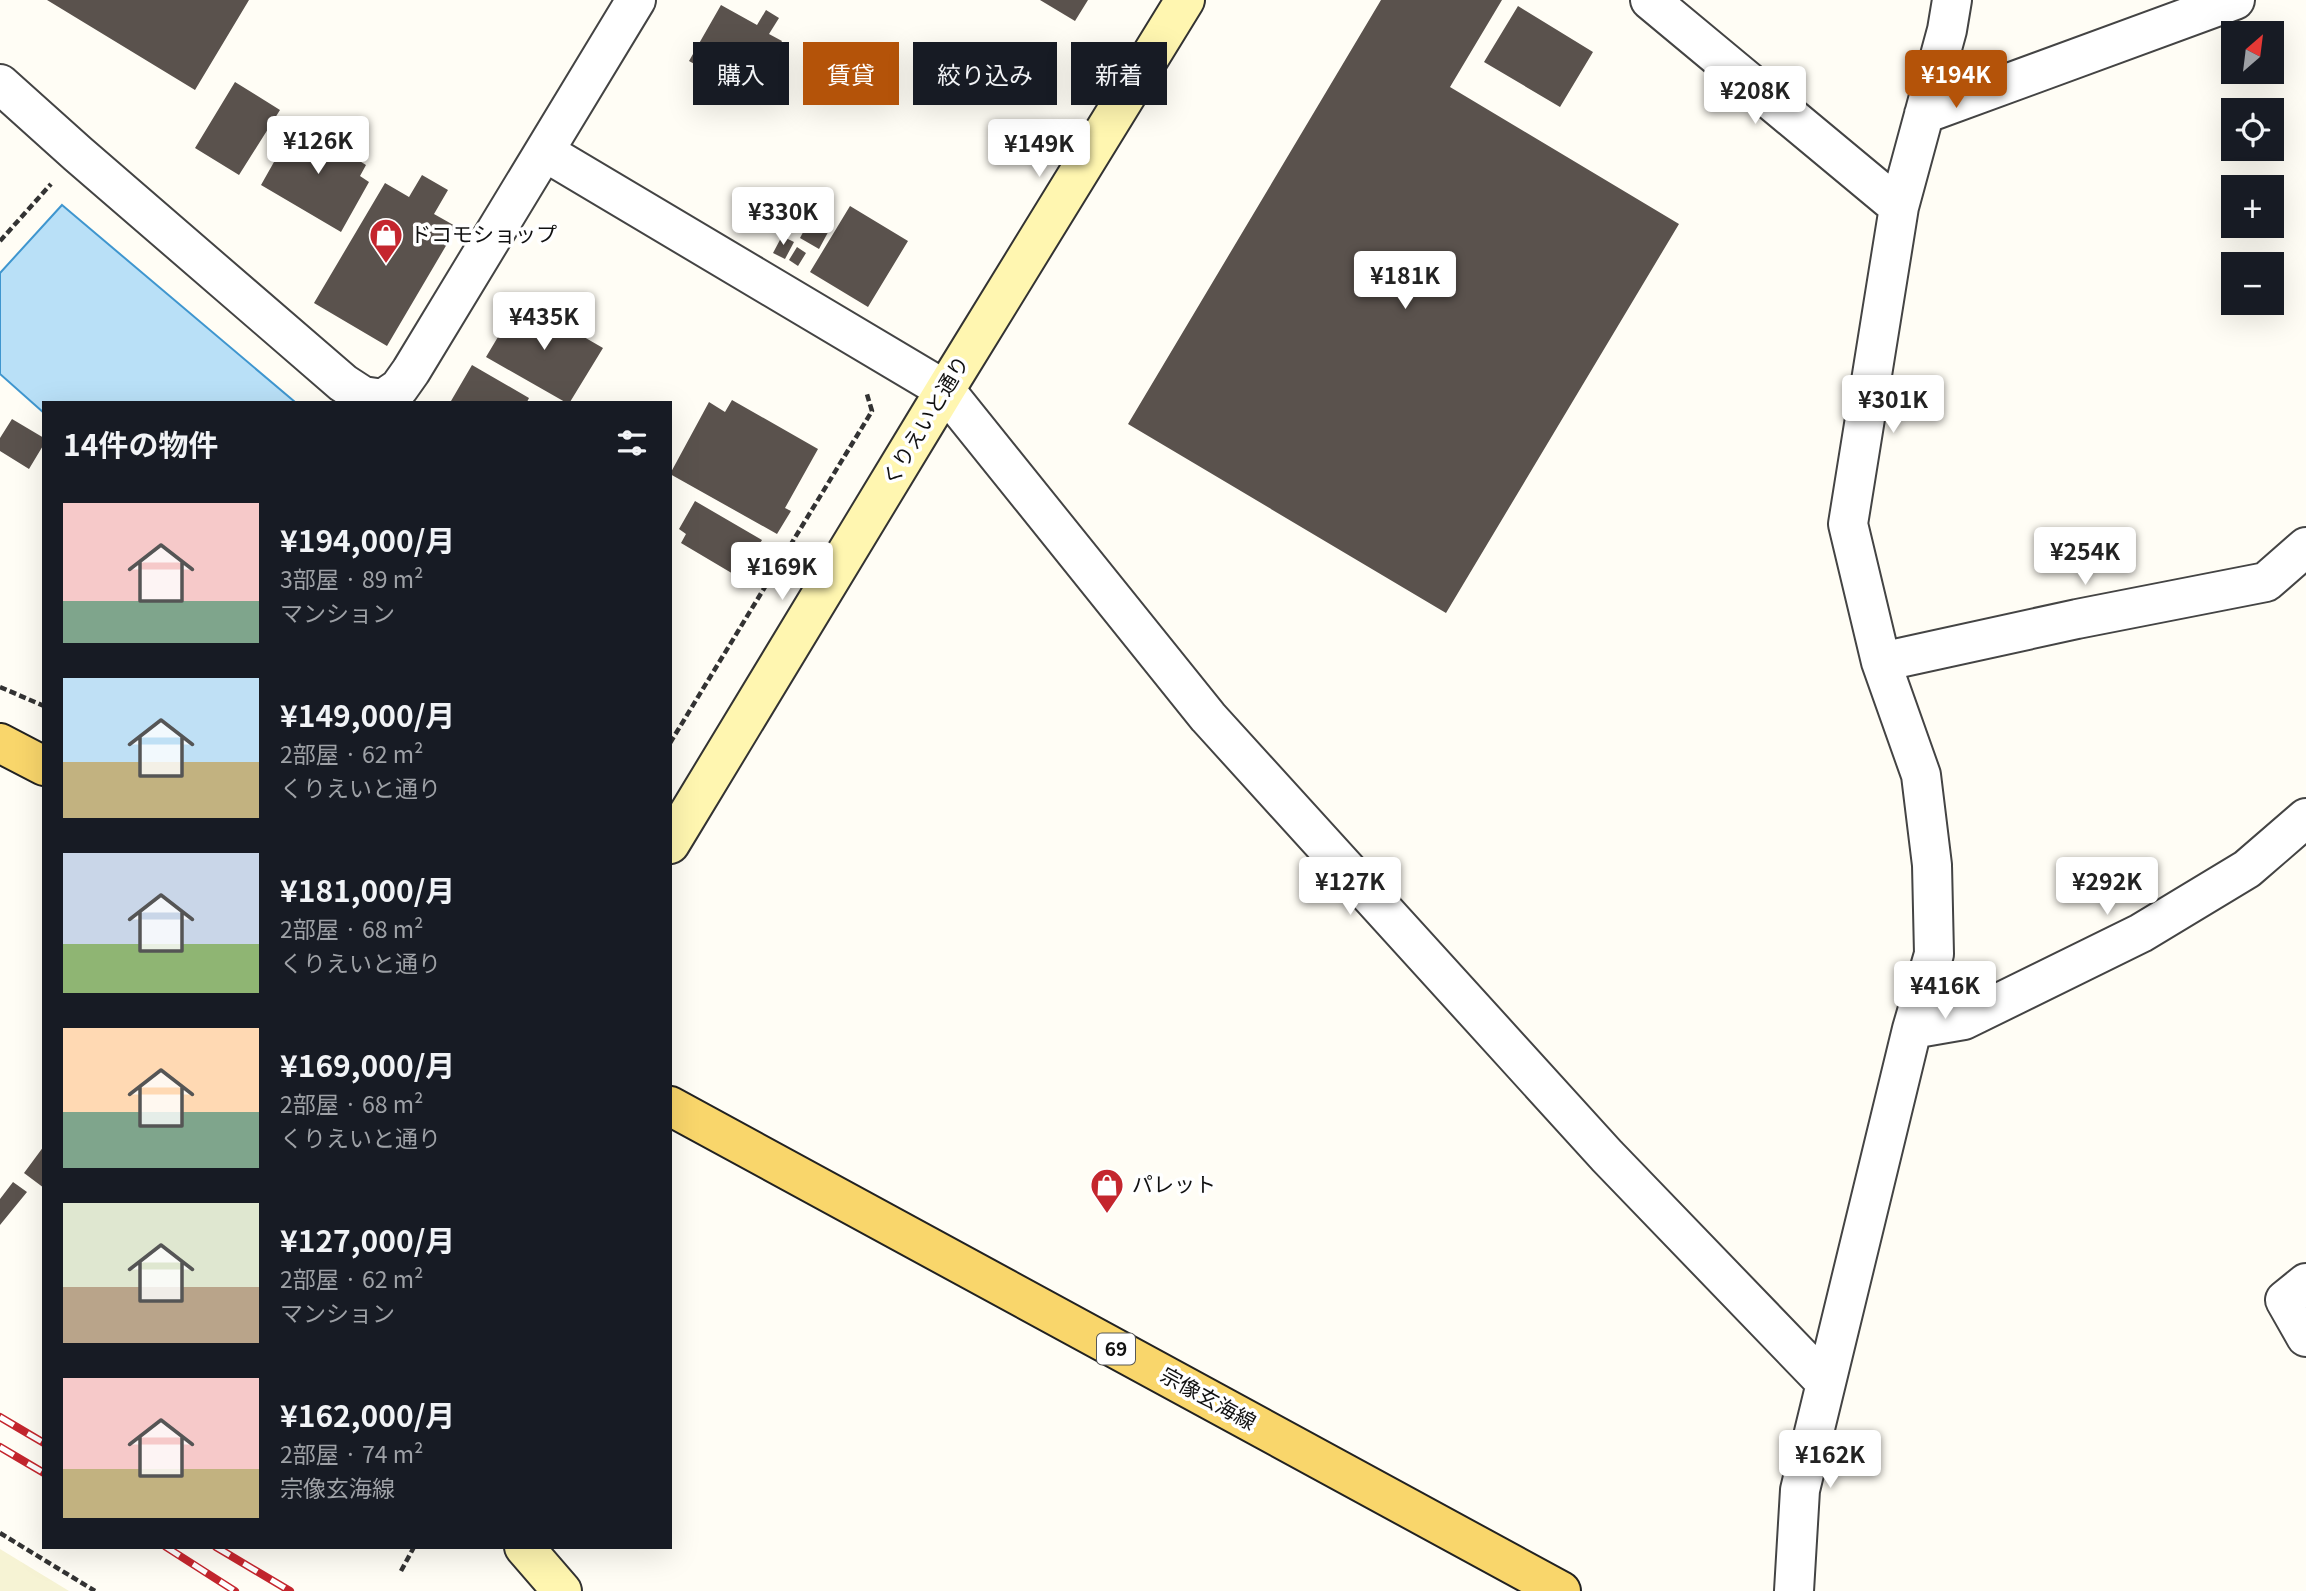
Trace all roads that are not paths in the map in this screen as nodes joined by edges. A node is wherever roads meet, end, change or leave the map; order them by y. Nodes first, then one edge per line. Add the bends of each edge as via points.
1 (636, 0) edge
2 (1185, 0) edge
3 (1650, 0) edge
4 (1952, 0) edge
5 (2235, 0) edge
6 (0, 84) edge
7 (1924, 114) junction
8 (545, 152) junction
9 (1899, 207) junction
10 (945, 390) junction
11 (2306, 547) edge
12 (1881, 662) junction
13 (0, 743) edge
14 (42, 765) edge
15 (2306, 818) edge
16 (672, 841) edge
17 (1912, 1029) junction
18 (672, 1107) edge
19 (2306, 1283) edge
20 (2306, 1337) edge
21 (1825, 1382) junction
22 (526, 1549) edge
23 (562, 1591) edge
24 (1561, 1591) edge
25 (1794, 1591) edge

1 - 8 street
2 - 10 street, くりえいと通り
3 - 9 street
4 - 7 street
5 - 7 street
6 - 8 street via 343,383 363,396 383,399 399,388 411,371
7 - 9 street
8 - 10 street
9 - 12 street via 1848,524
10 - 16 street, くりえいと通り
10 - 21 street via 1208,717 1607,1156
11 - 12 street via 2266,582
12 - 17 street via 1921,775 1932,865 1934,954
13 - 14 main road
15 - 17 street via 2247,869 2141,933 1964,1020
17 - 21 street
18 - 24 main road, 宗像玄海線 / 69
19 - 20 street via 2285,1300
21 - 25 street via 1800,1490
22 - 23 street

